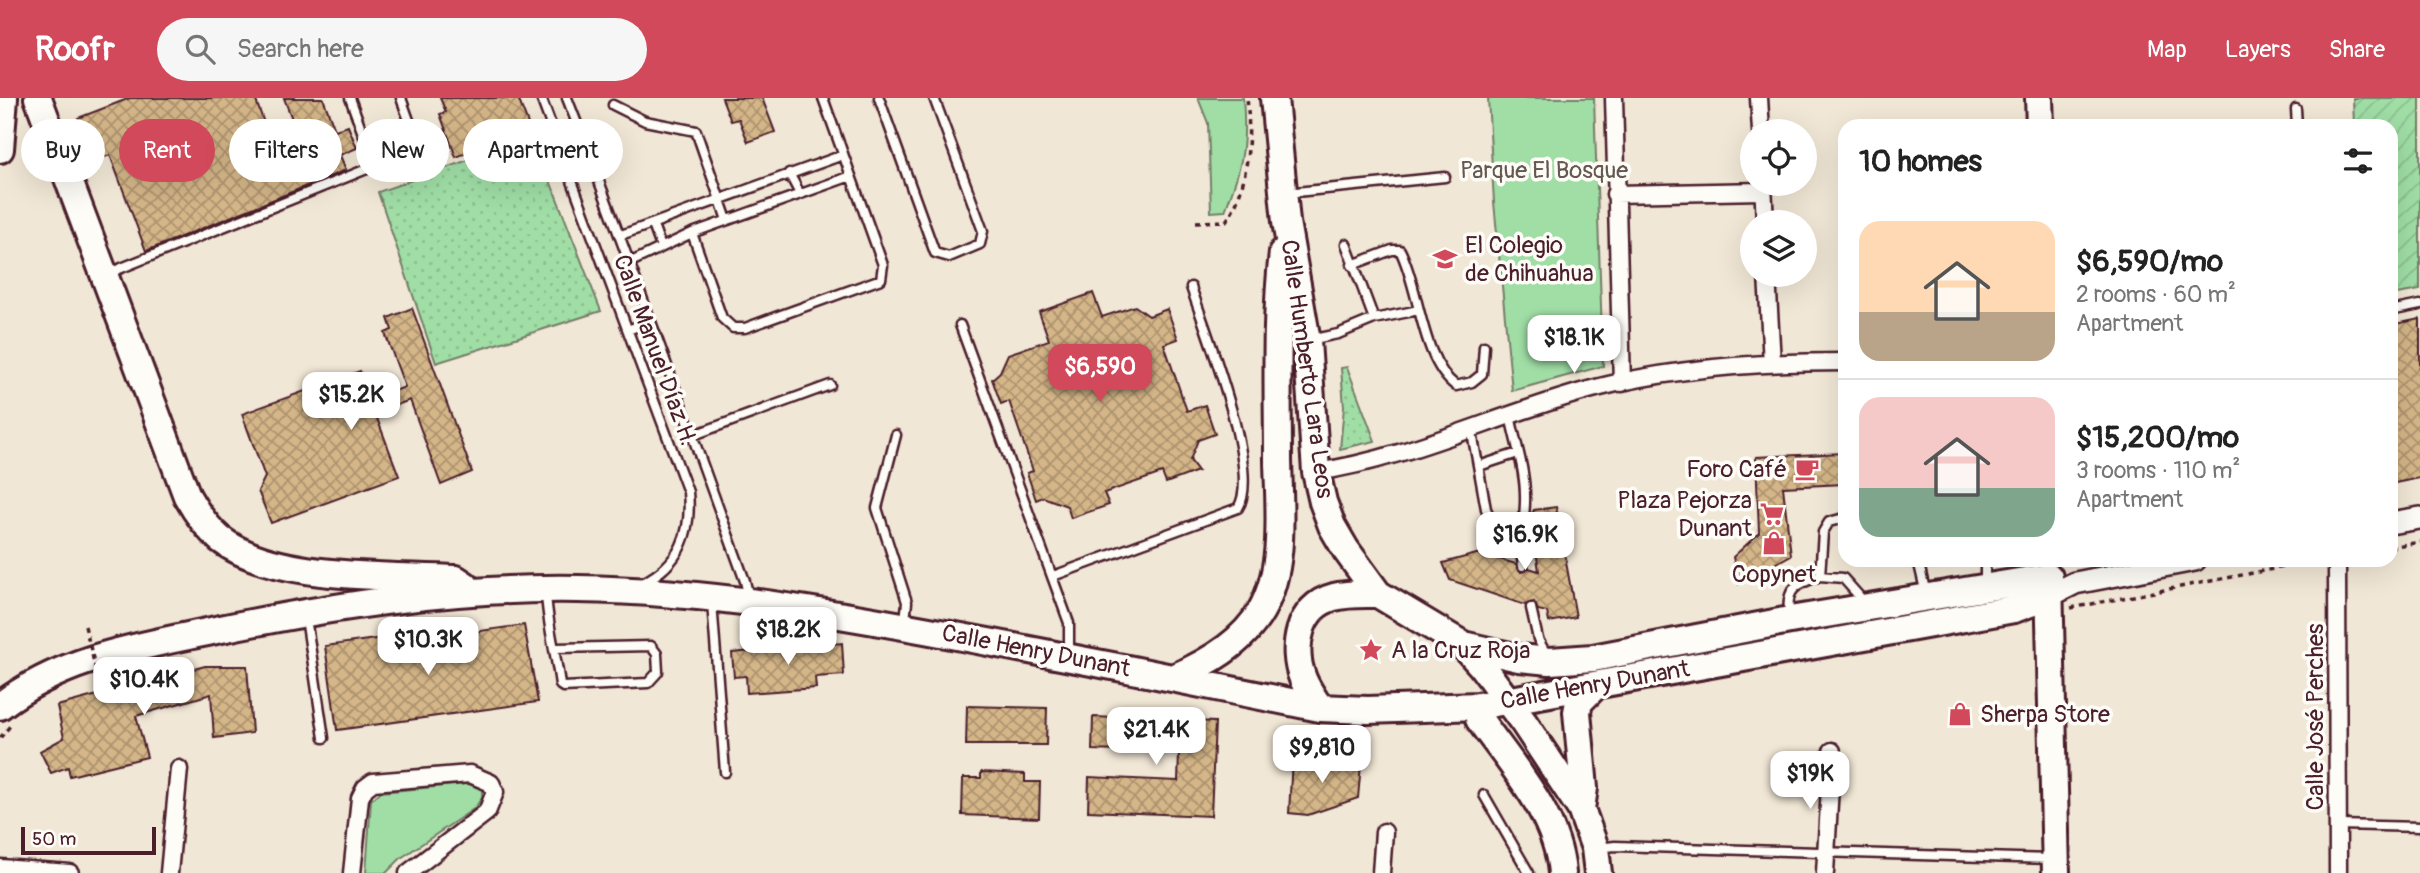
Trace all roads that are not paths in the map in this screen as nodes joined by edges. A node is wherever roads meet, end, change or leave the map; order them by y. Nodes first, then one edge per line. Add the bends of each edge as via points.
1 (4, 98) edge
2 (38, 98) edge
3 (350, 98) edge
4 (401, 98) edge
5 (541, 98) edge
6 (568, 98) edge
7 (823, 98) edge
8 (879, 98) edge
9 (934, 98) edge
10 (1274, 98) edge
11 (1614, 98) edge
12 (1759, 98) edge
13 (2039, 98) edge
14 (612, 105) dead end
15 (2296, 109) dead end
16 (358, 119) edge
17 (409, 119) edge
18 (1760, 119) edge
19 (2040, 119) edge
20 (2297, 119) edge
21 (0, 149) edge
22 (843, 155) junction
23 (789, 173) junction
24 (356, 175) edge
25 (851, 176) junction
26 (1445, 177) dead end
27 (1740, 188) edge
28 (800, 194) junction
29 (1283, 194) junction
30 (1615, 194) junction
31 (720, 200) junction
32 (727, 220) junction
33 (1286, 222) junction
34 (653, 225) junction
35 (692, 233) junction
36 (621, 235) junction
37 (1346, 244) dead end
38 (661, 247) junction
39 (631, 261) junction
40 (1352, 265) junction
41 (106, 274) junction
42 (1191, 287) dead end
43 (1769, 287) edge
44 (2420, 305) edge
45 (2398, 309) edge
46 (1419, 310) junction
47 (1374, 319) junction
48 (650, 321) junction
49 (960, 325) dead end
50 (628, 330) junction
51 (1307, 341) junction
52 (1485, 346) dead end
53 (1838, 362) edge
54 (1772, 363) junction
55 (1622, 383) junction
56 (830, 385) dead end
57 (1510, 415) junction
58 (1471, 427) junction
59 (896, 435) dead end
60 (691, 436) junction
61 (1518, 453) junction
62 (1479, 466) junction
63 (1316, 472) junction
64 (2420, 518) edge
65 (1838, 520) edge
66 (2398, 522) edge
67 (1520, 547) junction
68 (1523, 566) dead end
69 (1920, 567) edge
70 (2158, 567) edge
71 (2337, 567) edge
72 (1985, 573) edge
73 (1053, 576) junction
74 (1819, 576) junction
75 (2049, 578) edge
76 (546, 589) junction
77 (624, 591) junction
78 (476, 592) junction
79 (1378, 594) junction
80 (1927, 597) junction
81 (712, 599) junction
82 (750, 602) junction
83 (1531, 608) dead end
84 (1862, 609) junction
85 (305, 612) junction
86 (1790, 620) junction
87 (905, 626) junction
88 (1463, 645) junction
89 (556, 648) junction
90 (1069, 657) junction
91 (1550, 661) junction
92 (1173, 678) junction
93 (1595, 685) junction
94 (1508, 701) junction
95 (0, 706) edge
96 (1478, 706) junction
97 (1320, 708) junction
98 (324, 737) dead end
99 (1832, 751) dead end
100 (179, 769) dead end
101 (725, 772) dead end
102 (1484, 795) dead end
103 (1581, 808) junction
104 (2338, 825) junction
105 (2420, 827) edge
106 (1384, 832) dead end
107 (1825, 855) junction
108 (1596, 861) edge
109 (2055, 866) edge
110 (0, 868) edge
111 (70, 873) edge
112 (169, 873) edge
113 (352, 873) edge
114 (408, 873) edge
115 (1381, 873) edge
116 (1529, 873) edge
117 (1562, 873) edge
118 (1825, 873) edge
119 (2338, 873) edge

1 - 21 main road
2 - 41 main road
3 - 16 lane
4 - 17 lane
5 - 50 lane, Calle Manuel Díaz H.
6 - 36 lane, Calle Manuel Díaz H.
7 - 22 lane
8 - 9 lane via 935,253 949,257 980,244 983,231
10 - 29 main road
11 - 30 street
12 - 18 street
13 - 19 main road
14 - 31 lane via 645,121 696,131
15 - 20 lane
22 - 23 lane
22 - 25 lane
23 - 28 lane
23 - 31 lane
24 - 41 lane
25 - 28 lane
25 - 35 lane via 884,273 881,279 745,328 733,328 722,318
26 - 29 lane
27 - 30 street
28 - 32 lane
29 - 33 main road
30 - 55 street
31 - 32 lane
31 - 34 lane
32 - 35 lane
33 - 51 main road, Calle Humberto Lara Leos
33 - 92 main road via 1278,294 1279,540 1271,589 1260,613 1231,645 1203,665
34 - 36 lane
34 - 38 lane
35 - 38 lane
36 - 39 lane, Calle Manuel Díaz H.
37 - 40 lane
38 - 39 lane
39 - 48 lane, Calle Manuel Díaz H.
40 - 46 lane via 1400,250
40 - 47 lane
41 - 78 main road via 187,496 220,538 276,565 456,579
42 - 73 lane via 1236,425 1245,483 1242,502 1200,524
43 - 54 street
44 - 45 lane
46 - 47 lane
46 - 52 lane via 1444,377 1456,386 1482,374
47 - 51 lane
48 - 50 lane
48 - 60 lane, Calle Manuel Díaz H.
49 - 73 lane
50 - 77 lane, Calle Manuel Díaz H. via 688,492 690,514 679,553 650,579
51 - 63 main road, Calle Humberto Lara Leos
53 - 54 street
54 - 55 street
55 - 57 street
56 - 60 lane
57 - 58 street
57 - 61 lane
58 - 62 lane
58 - 63 street via 1383,457
59 - 87 lane via 877,508 907,602
60 - 82 lane, Calle Manuel Díaz H.
61 - 62 lane
61 - 67 lane via 1525,491
62 - 67 lane via 1486,509 1498,534
63 - 79 main road, Calle Humberto Lara Leos via 1332,526
64 - 66 street
65 - 74 lane via 1829,522 1823,532
67 - 68 lane
69 - 80 lane
70 - 75 street, Calle Henry Dunant via 2075,583
71 - 104 street, Calle José Perches
72 - 75 main road, Calle Henry Dunant
72 - 80 main road, Calle Henry Dunant
73 - 90 lane via 1069,623
74 - 84 lane via 1843,578 1859,596
74 - 86 lane via 1797,584 1790,594
75 - 93 main road, Calle Henry Dunant via 2014,609
75 - 109 main road
76 - 77 main road, Calle Henry Dunant
76 - 78 main road, Calle Henry Dunant
76 - 89 lane via 548,624
77 - 81 main road, Calle Henry Dunant
78 - 85 main road, Calle Henry Dunant
79 - 88 main road, Calle Humberto Lara Leos
79 - 97 main road via 1333,597 1317,604 1304,619 1297,659 1303,681
80 - 84 main road, Calle Henry Dunant
81 - 82 main road, Calle Henry Dunant
81 - 101 lane
82 - 87 main road, Calle Henry Dunant
83 - 91 lane via 1538,639
84 - 86 main road, Calle Henry Dunant
85 - 95 main road, Calle Henry Dunant via 86,660 37,680
85 - 98 lane
86 - 91 main road, Calle Henry Dunant via 1593,658
87 - 90 main road, Calle Henry Dunant
88 - 91 main road, Calle Henry Dunant via 1491,654
88 - 94 main road, Calle Humberto Lara Leos
89 - 89 lane via 651,646 657,654 658,672 648,683 563,687
90 - 92 main road, Calle Henry Dunant
92 - 97 main road, Calle Henry Dunant
93 - 94 main road, Calle Henry Dunant
93 - 103 main road via 1579,702 1577,712 1584,788
94 - 96 main road, Calle Henry Dunant
94 - 103 main road, Calle Humberto Lara Leos
96 - 97 main road, Calle Henry Dunant
96 - 117 main road via 1479,719 1543,811 1560,853
99 - 107 street
100 - 112 street
102 - 116 lane
103 - 108 main road, Calle Humberto Lara Leos
104 - 105 lane
104 - 119 street, Calle José Perches
106 - 115 street
107 - 108 lane via 1615,846
107 - 109 lane
107 - 118 street
110 - 111 street
113 - 114 street via 360,798 373,782 470,774 491,783 495,792 486,812

